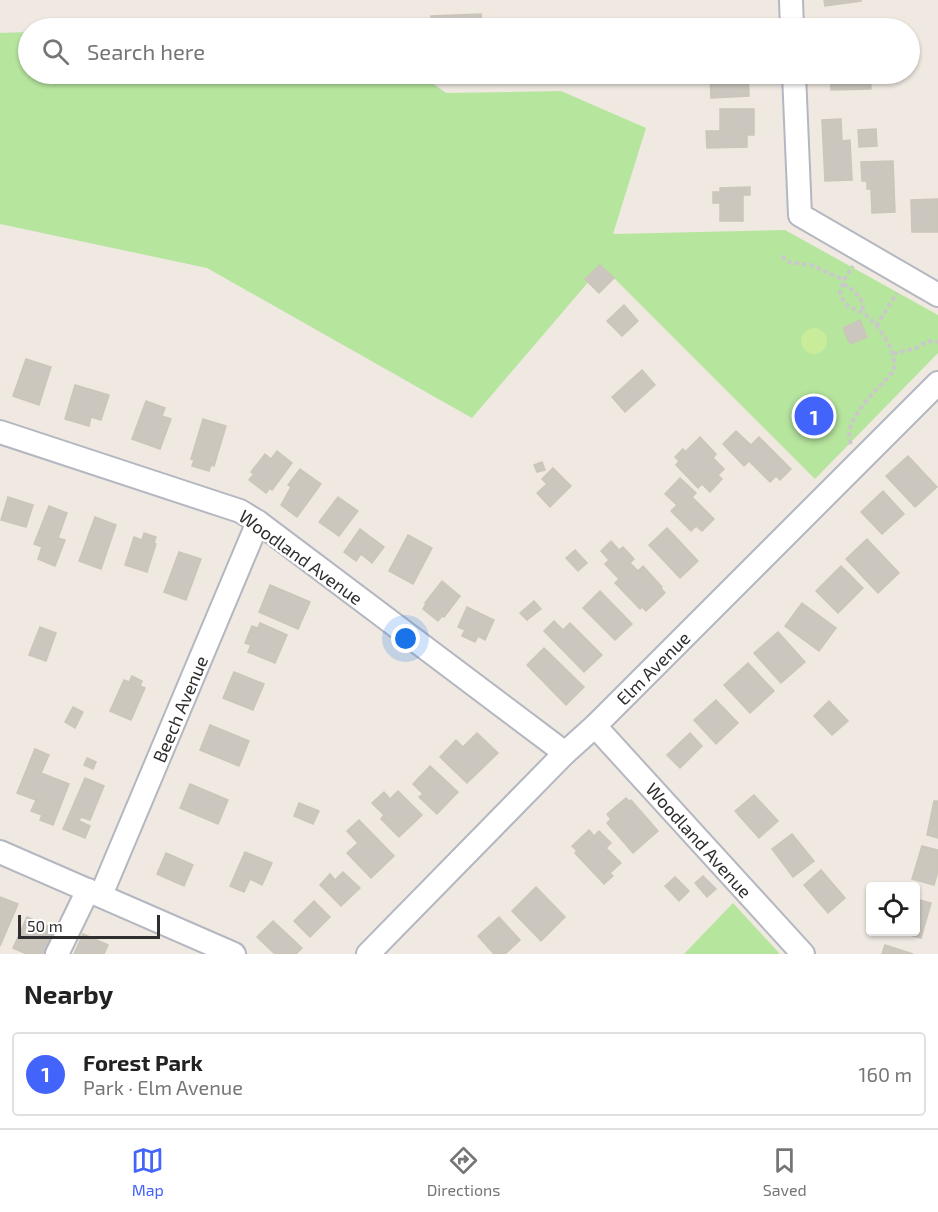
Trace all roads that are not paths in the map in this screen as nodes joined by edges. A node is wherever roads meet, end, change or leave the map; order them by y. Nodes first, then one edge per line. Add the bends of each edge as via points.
1 (791, 0) edge
2 (792, 18) edge
3 (794, 84) edge
4 (938, 295) edge
5 (938, 383) edge
6 (0, 432) edge
7 (258, 522) junction
8 (595, 726) junction
9 (566, 753) junction
10 (0, 852) edge
11 (94, 892) junction
12 (57, 954) edge
13 (234, 954) edge
14 (368, 954) edge
15 (803, 954) edge

1 - 2 street
3 - 4 street via 800,215
5 - 8 street, Elm Avenue
6 - 7 street, Woodland Avenue via 240,511
7 - 9 street, Woodland Avenue
7 - 11 street, Beech Avenue
8 - 9 street, Elm Avenue
8 - 15 street, Woodland Avenue
9 - 14 street, Elm Avenue
10 - 11 street
11 - 12 street, Beech Avenue
11 - 13 street

